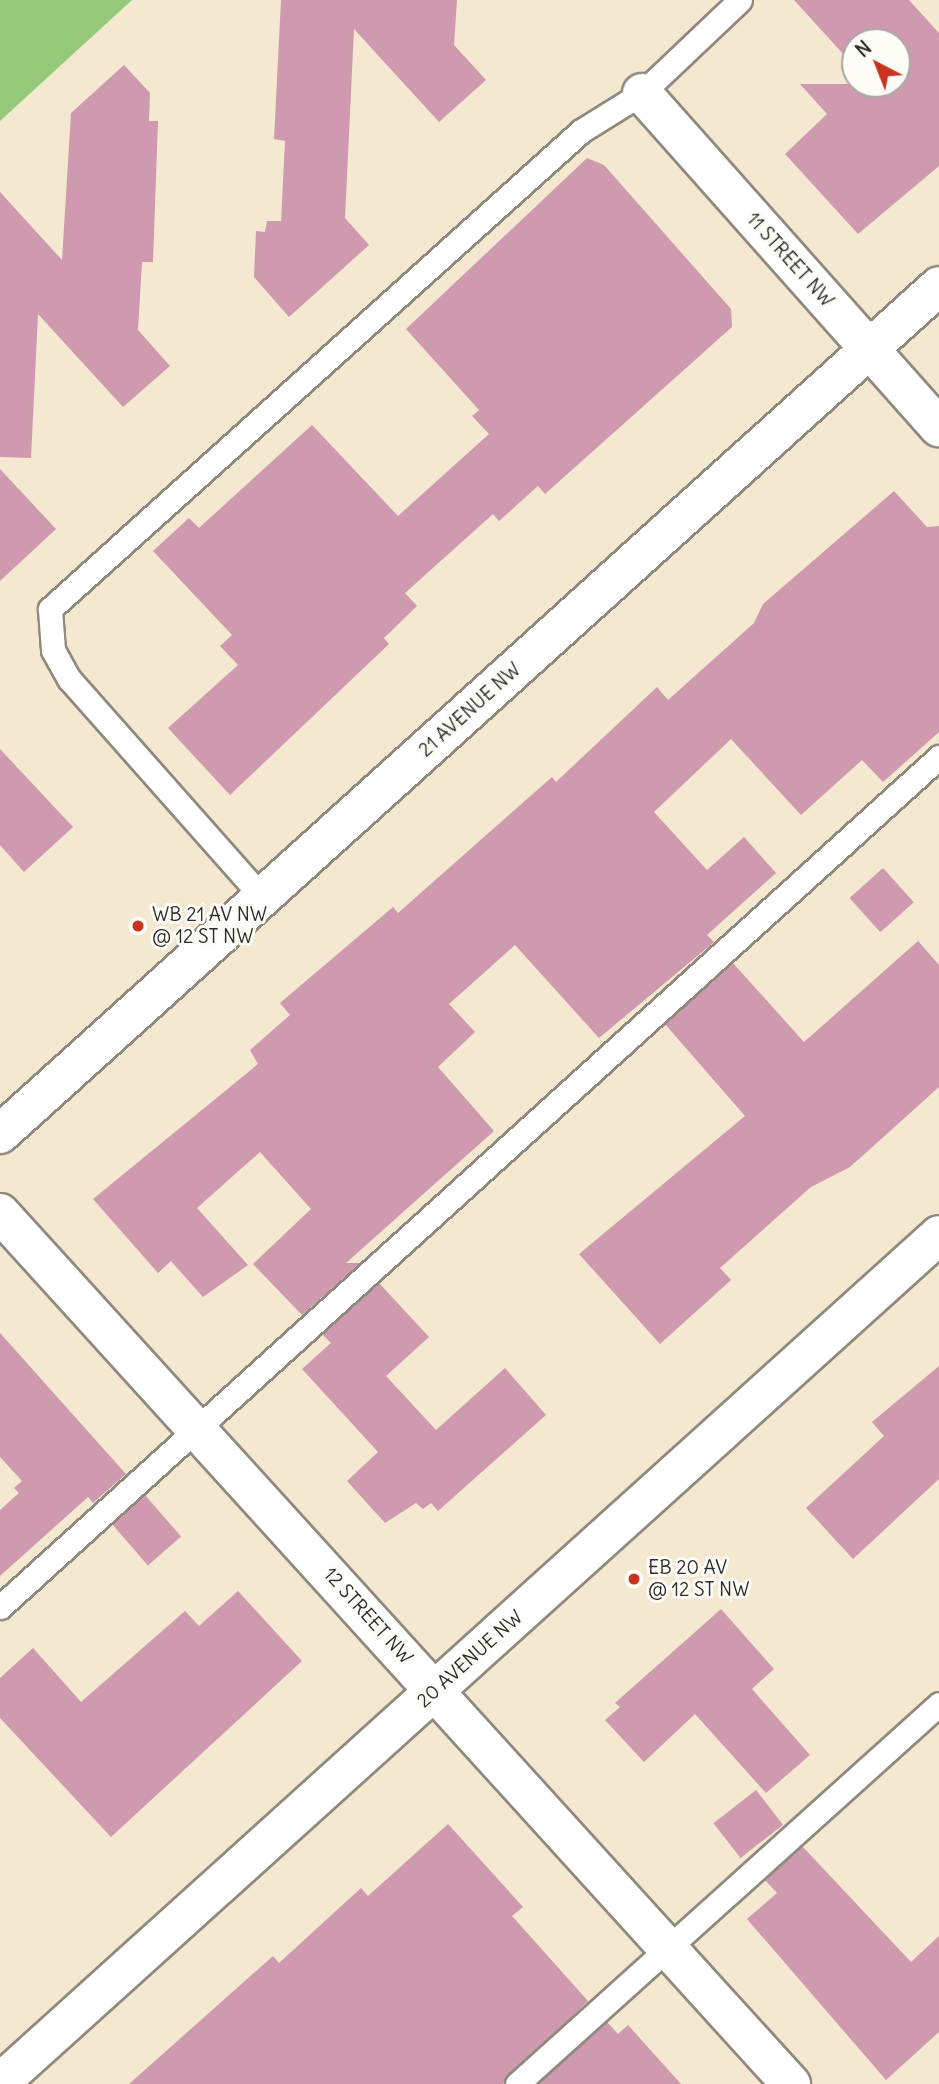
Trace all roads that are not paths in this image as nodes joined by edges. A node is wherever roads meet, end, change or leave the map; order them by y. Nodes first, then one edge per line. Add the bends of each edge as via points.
1 (740, 0) edge
2 (642, 93) junction
3 (939, 286) edge
4 (869, 349) junction
5 (939, 427) edge
6 (939, 757) edge
7 (263, 898) junction
8 (0, 1134) edge
9 (0, 1213) edge
10 (939, 1235) edge
11 (198, 1428) junction
12 (0, 1607) edge
13 (435, 1690) junction
14 (939, 1704) edge
15 (667, 1948) junction
16 (0, 2083) edge
17 (517, 2084) edge
18 (791, 2084) edge

1 - 2 lane
2 - 4 street, 11 STREET NW
2 - 7 lane via 580,131 50,608 53,650 69,679
3 - 4 street, 21 AVENUE NW
4 - 5 street, 11 STREET NW
4 - 7 street, 21 AVENUE NW
6 - 11 lane
7 - 8 street, 21 AVENUE NW
9 - 11 street, 12 STREET NW
10 - 13 street, 20 AVENUE NW
11 - 12 lane
11 - 13 street, 12 STREET NW
13 - 15 street, 12 STREET NW
13 - 16 street, 20 AVENUE NW
14 - 15 lane
15 - 17 lane
15 - 18 street, 12 STREET NW

